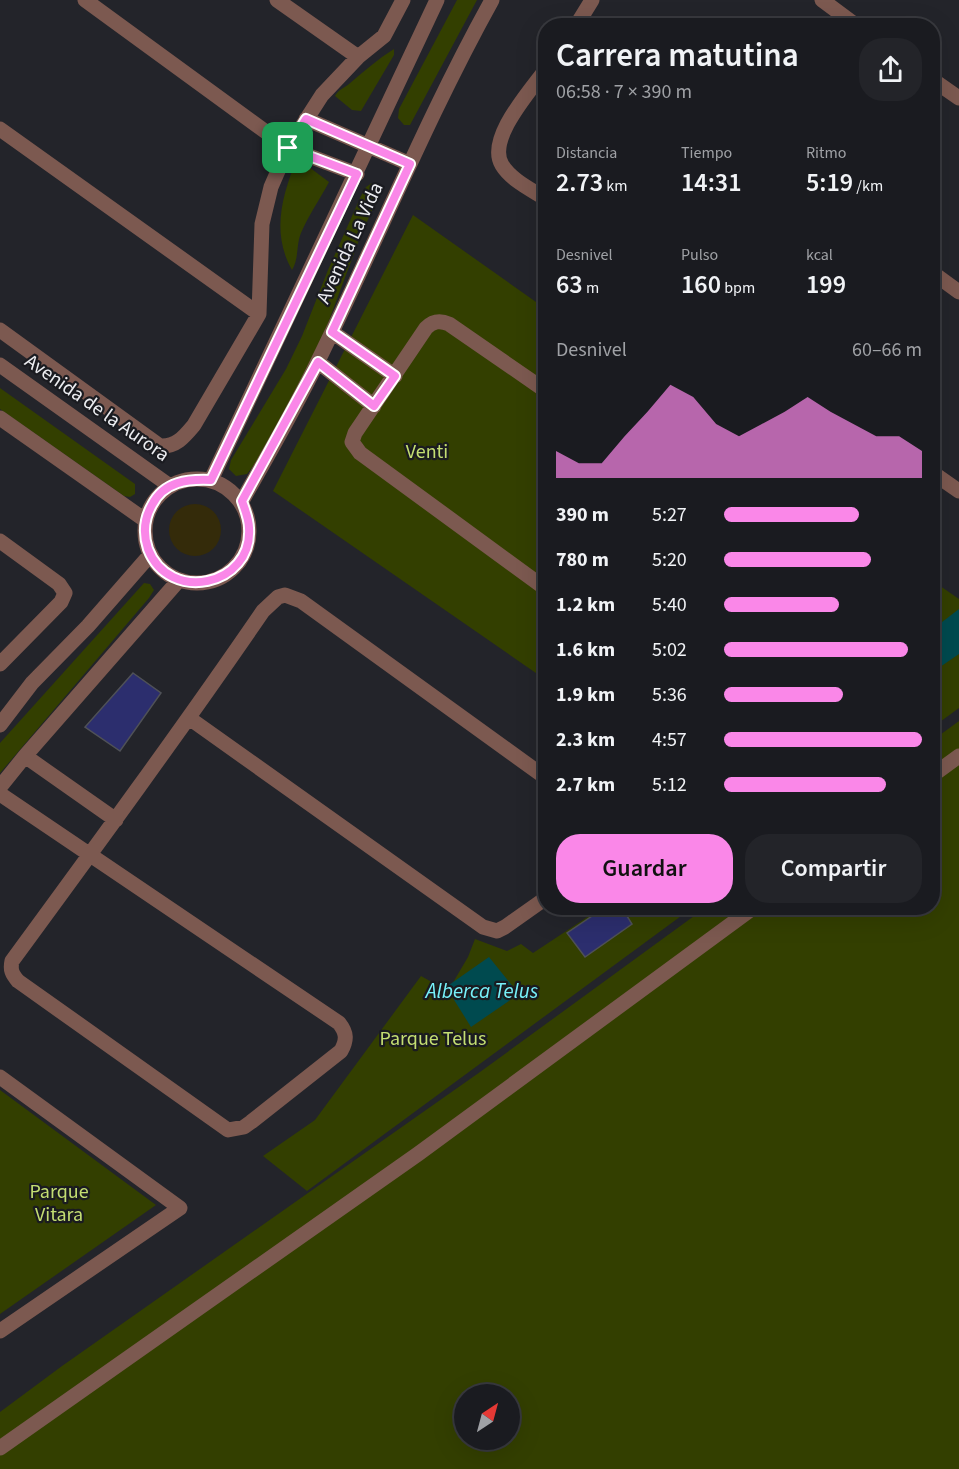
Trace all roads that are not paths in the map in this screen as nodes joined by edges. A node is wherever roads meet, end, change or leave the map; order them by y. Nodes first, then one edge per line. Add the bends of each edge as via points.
1 (85, 0) edge
2 (278, 0) edge
3 (403, 0) edge
4 (437, 0) edge
5 (492, 0) edge
6 (592, 0) edge
7 (822, 0) edge
8 (583, 18) edge
9 (846, 18) edge
10 (358, 57) junction
11 (538, 80) edge
12 (940, 85) edge
13 (959, 99) edge
14 (306, 119) junction
15 (0, 129) edge
16 (370, 147) junction
17 (288, 148) junction
18 (410, 164) junction
19 (357, 174) junction
20 (538, 194) edge
21 (940, 278) edge
22 (959, 292) edge
23 (259, 314) junction
24 (0, 330) edge
25 (332, 332) junction
26 (318, 362) junction
27 (0, 365) edge
28 (395, 376) junction
29 (538, 386) edge
30 (374, 406) junction
31 (0, 418) edge
32 (940, 478) edge
33 (211, 480) junction
34 (170, 486) junction
35 (959, 492) edge
36 (242, 501) junction
37 (145, 520) junction
38 (0, 541) edge
39 (150, 555) junction
40 (179, 580) junction
41 (538, 583) edge
42 (0, 664) edge
43 (189, 718) junction
44 (0, 725) edge
45 (25, 756) junction
46 (959, 756) edge
47 (940, 770) edge
48 (538, 772) edge
49 (0, 788) edge
50 (0, 794) edge
51 (116, 820) junction
52 (90, 855) junction
53 (538, 904) edge
54 (743, 915) edge
55 (0, 1077) edge
56 (0, 1331) edge
57 (0, 1448) edge

1 - 17 street
2 - 10 street
3 - 10 street via 384,36
4 - 16 street, Avenida La Vida
5 - 18 street, Avenida La Vida
6 - 8 street
7 - 9 street
10 - 14 street via 322,95
11 - 20 street via 508,123 500,138 499,153 508,172
12 - 13 street
14 - 16 street
14 - 17 street
15 - 23 street
16 - 18 street
16 - 19 street, Avenida La Vida
17 - 19 street
17 - 23 street via 271,187 262,224
18 - 25 street, Avenida La Vida
19 - 33 street, Avenida La Vida
21 - 22 street
23 - 24 street via 194,425 182,440 170,446 160,446
25 - 26 street, Avenida La Vida
25 - 28 street
26 - 30 street
26 - 36 street, Avenida La Vida
27 - 34 street, Avenida de la Aurora
28 - 29 street via 426,328 431,323 444,322
28 - 30 street
30 - 41 street via 353,437 360,453
31 - 37 street
32 - 35 street
33 - 34 street via 190,479
33 - 36 street
34 - 37 street via 152,503
36 - 40 street via 249,528 240,561 213,580
37 - 39 street
38 - 42 street via 65,593 62,602
39 - 40 street
39 - 44 street via 32,683
40 - 45 street
43 - 48 street via 263,611 285,595 301,601
43 - 51 street
43 - 53 street via 483,927 497,931
45 - 49 street
45 - 51 street
46 - 47 street
50 - 52 street
51 - 52 street
52 - 52 street via 339,1023 346,1036 341,1050 251,1122 228,1130 18,981 11,973 12,961
54 - 57 street via 418,1154
55 - 56 street via 180,1208

